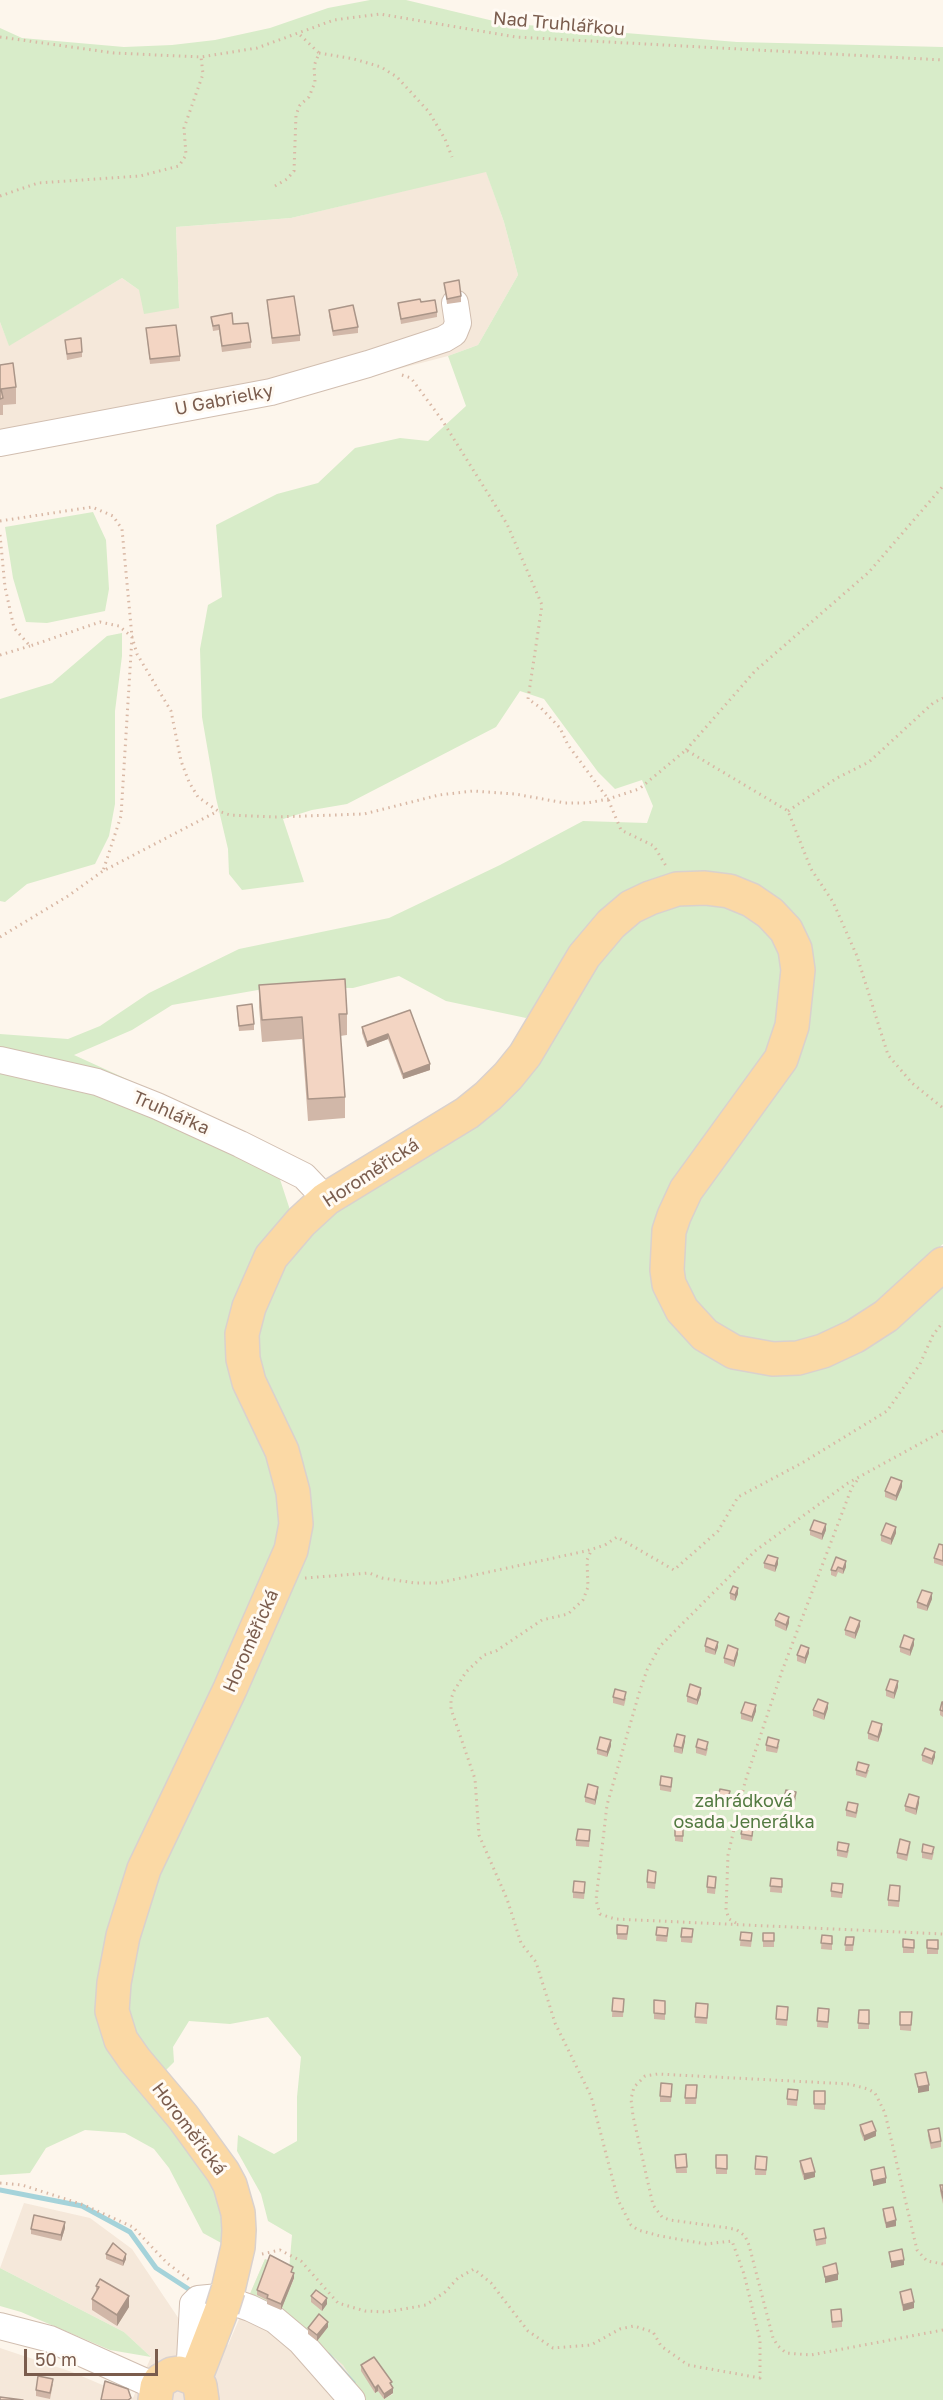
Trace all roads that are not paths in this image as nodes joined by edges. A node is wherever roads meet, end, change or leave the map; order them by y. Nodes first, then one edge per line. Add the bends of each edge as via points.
1 (454, 303) edge
2 (0, 443) edge
3 (0, 1060) edge
4 (326, 1200) junction
5 (943, 1264) edge
6 (0, 2326) edge
7 (179, 2388) edge
8 (352, 2400) edge

1 - 2 street, U Gabrielky via 457,328 444,339 369,364 271,393
3 - 4 street, Truhlářka via 97,1082 157,1106 304,1176
4 - 5 main road, Horoměřická via 488,1096 525,1055 584,956 631,907 678,889 705,888 729,891 770,913 786,930 795,949 798,969 792,1026 781,1059 687,1190 672,1224 667,1269 669,1284 682,1310 705,1335 734,1352 773,1359 798,1358 855,1336 886,1316
4 - 7 main road, Horoměřická via 271,1257 242,1334 249,1382 282,1451 293,1492 296,1524 291,1550 144,1869 123,1936 114,1983 112,2011 121,2040 183,2117 230,2185 238,2213 238,2247 225,2299
6 - 7 street via 50,2339
7 - 8 street via 190,2360 193,2304 198,2299 219,2297 275,2320 300,2341

